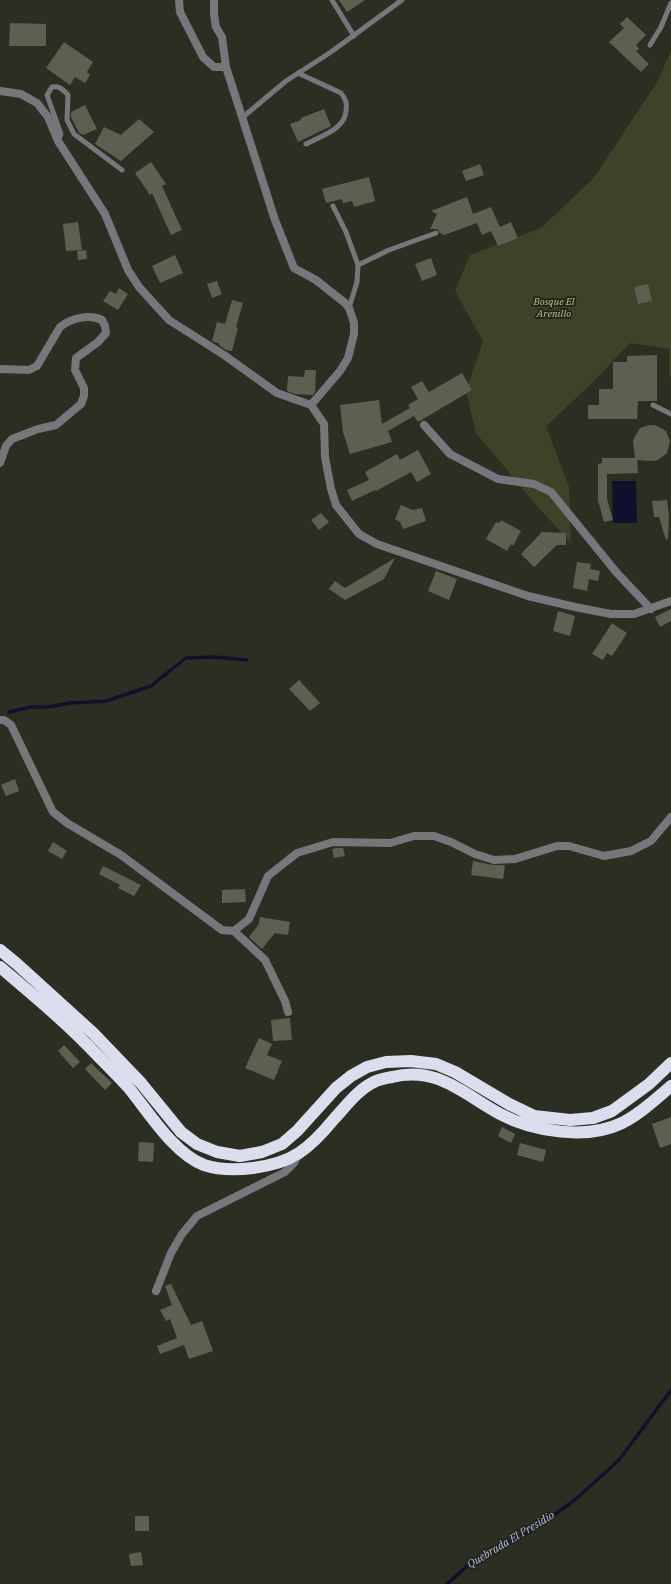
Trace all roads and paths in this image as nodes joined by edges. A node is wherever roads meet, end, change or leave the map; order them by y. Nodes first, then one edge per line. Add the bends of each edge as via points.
1 (179, 0) edge
2 (214, 0) edge
3 (332, 0) edge
4 (402, 0) edge
5 (671, 3) edge
6 (354, 36) junction
7 (650, 45) dead end
8 (226, 67) junction
9 (298, 73) junction
10 (0, 91) edge
11 (243, 117) junction
12 (58, 141) junction
13 (306, 144) dead end
14 (122, 170) dead end
15 (333, 206) dead end
16 (436, 233) dead end
17 (358, 265) junction
18 (349, 308) junction
19 (0, 368) edge
20 (312, 405) junction
21 (653, 405) dead end
22 (671, 414) edge
23 (424, 424) dead end
24 (0, 463) edge
25 (671, 601) edge
26 (651, 609) junction
27 (0, 720) edge
28 (671, 817) edge
29 (234, 931) junction
30 (0, 950) edge
31 (0, 967) edge
32 (288, 1012) dead end
33 (671, 1063) edge
34 (671, 1086) edge
35 (300, 1152) junction
36 (156, 1291) dead end

1 - 8 street via 180,12 203,57 214,67
2 - 8 street via 214,16 216,27 222,37
3 - 6 lane
4 - 6 lane
5 - 7 lane
6 - 9 lane
8 - 11 street
9 - 11 lane
9 - 13 lane via 341,93 346,98 346,117 341,125
10 - 12 street via 21,94 37,104 48,117
11 - 18 street via 275,220 294,268 316,280
12 - 14 lane via 61,134 47,95 52,87 58,86 68,95 67,120 74,134
12 - 20 street via 105,214 128,270 139,287 169,320 277,393
15 - 17 lane
16 - 17 lane via 389,250
17 - 18 lane via 357,282
18 - 20 street via 354,334 348,358 340,372
19 - 24 street via 30,370 37,366 60,327 65,323 89,316 102,320 105,326 106,333 98,342 76,358 75,370 84,388 81,404 56,425 12,439 6,446
20 - 26 street via 324,424 325,457 336,505 359,534 377,544 528,596 611,614 634,614
21 - 22 lane
23 - 26 street via 450,454 498,479 534,484 550,492 617,573
25 - 26 street
27 - 29 street via 12,726 53,812 121,855 222,930
28 - 29 street via 651,841 632,851 604,856 569,846 557,846 515,859 494,860 434,836 414,836 390,842 333,842 297,853 268,876 249,919
29 - 32 street via 265,960
30 - 33 highway via 93,1033 141,1083 181,1132 198,1144 217,1152 240,1156 262,1152 282,1144 351,1076 367,1067 386,1062 436,1064 456,1072 534,1116 570,1120 593,1118 612,1110 650,1084
31 - 35 highway via 95,1053 128,1088 172,1142 198,1161 216,1167 240,1169 280,1162
34 - 35 highway via 623,1123 585,1132 560,1132 502,1115 446,1081 419,1074 398,1076 377,1081 364,1088
35 - 36 street via 285,1172 197,1216 171,1253

